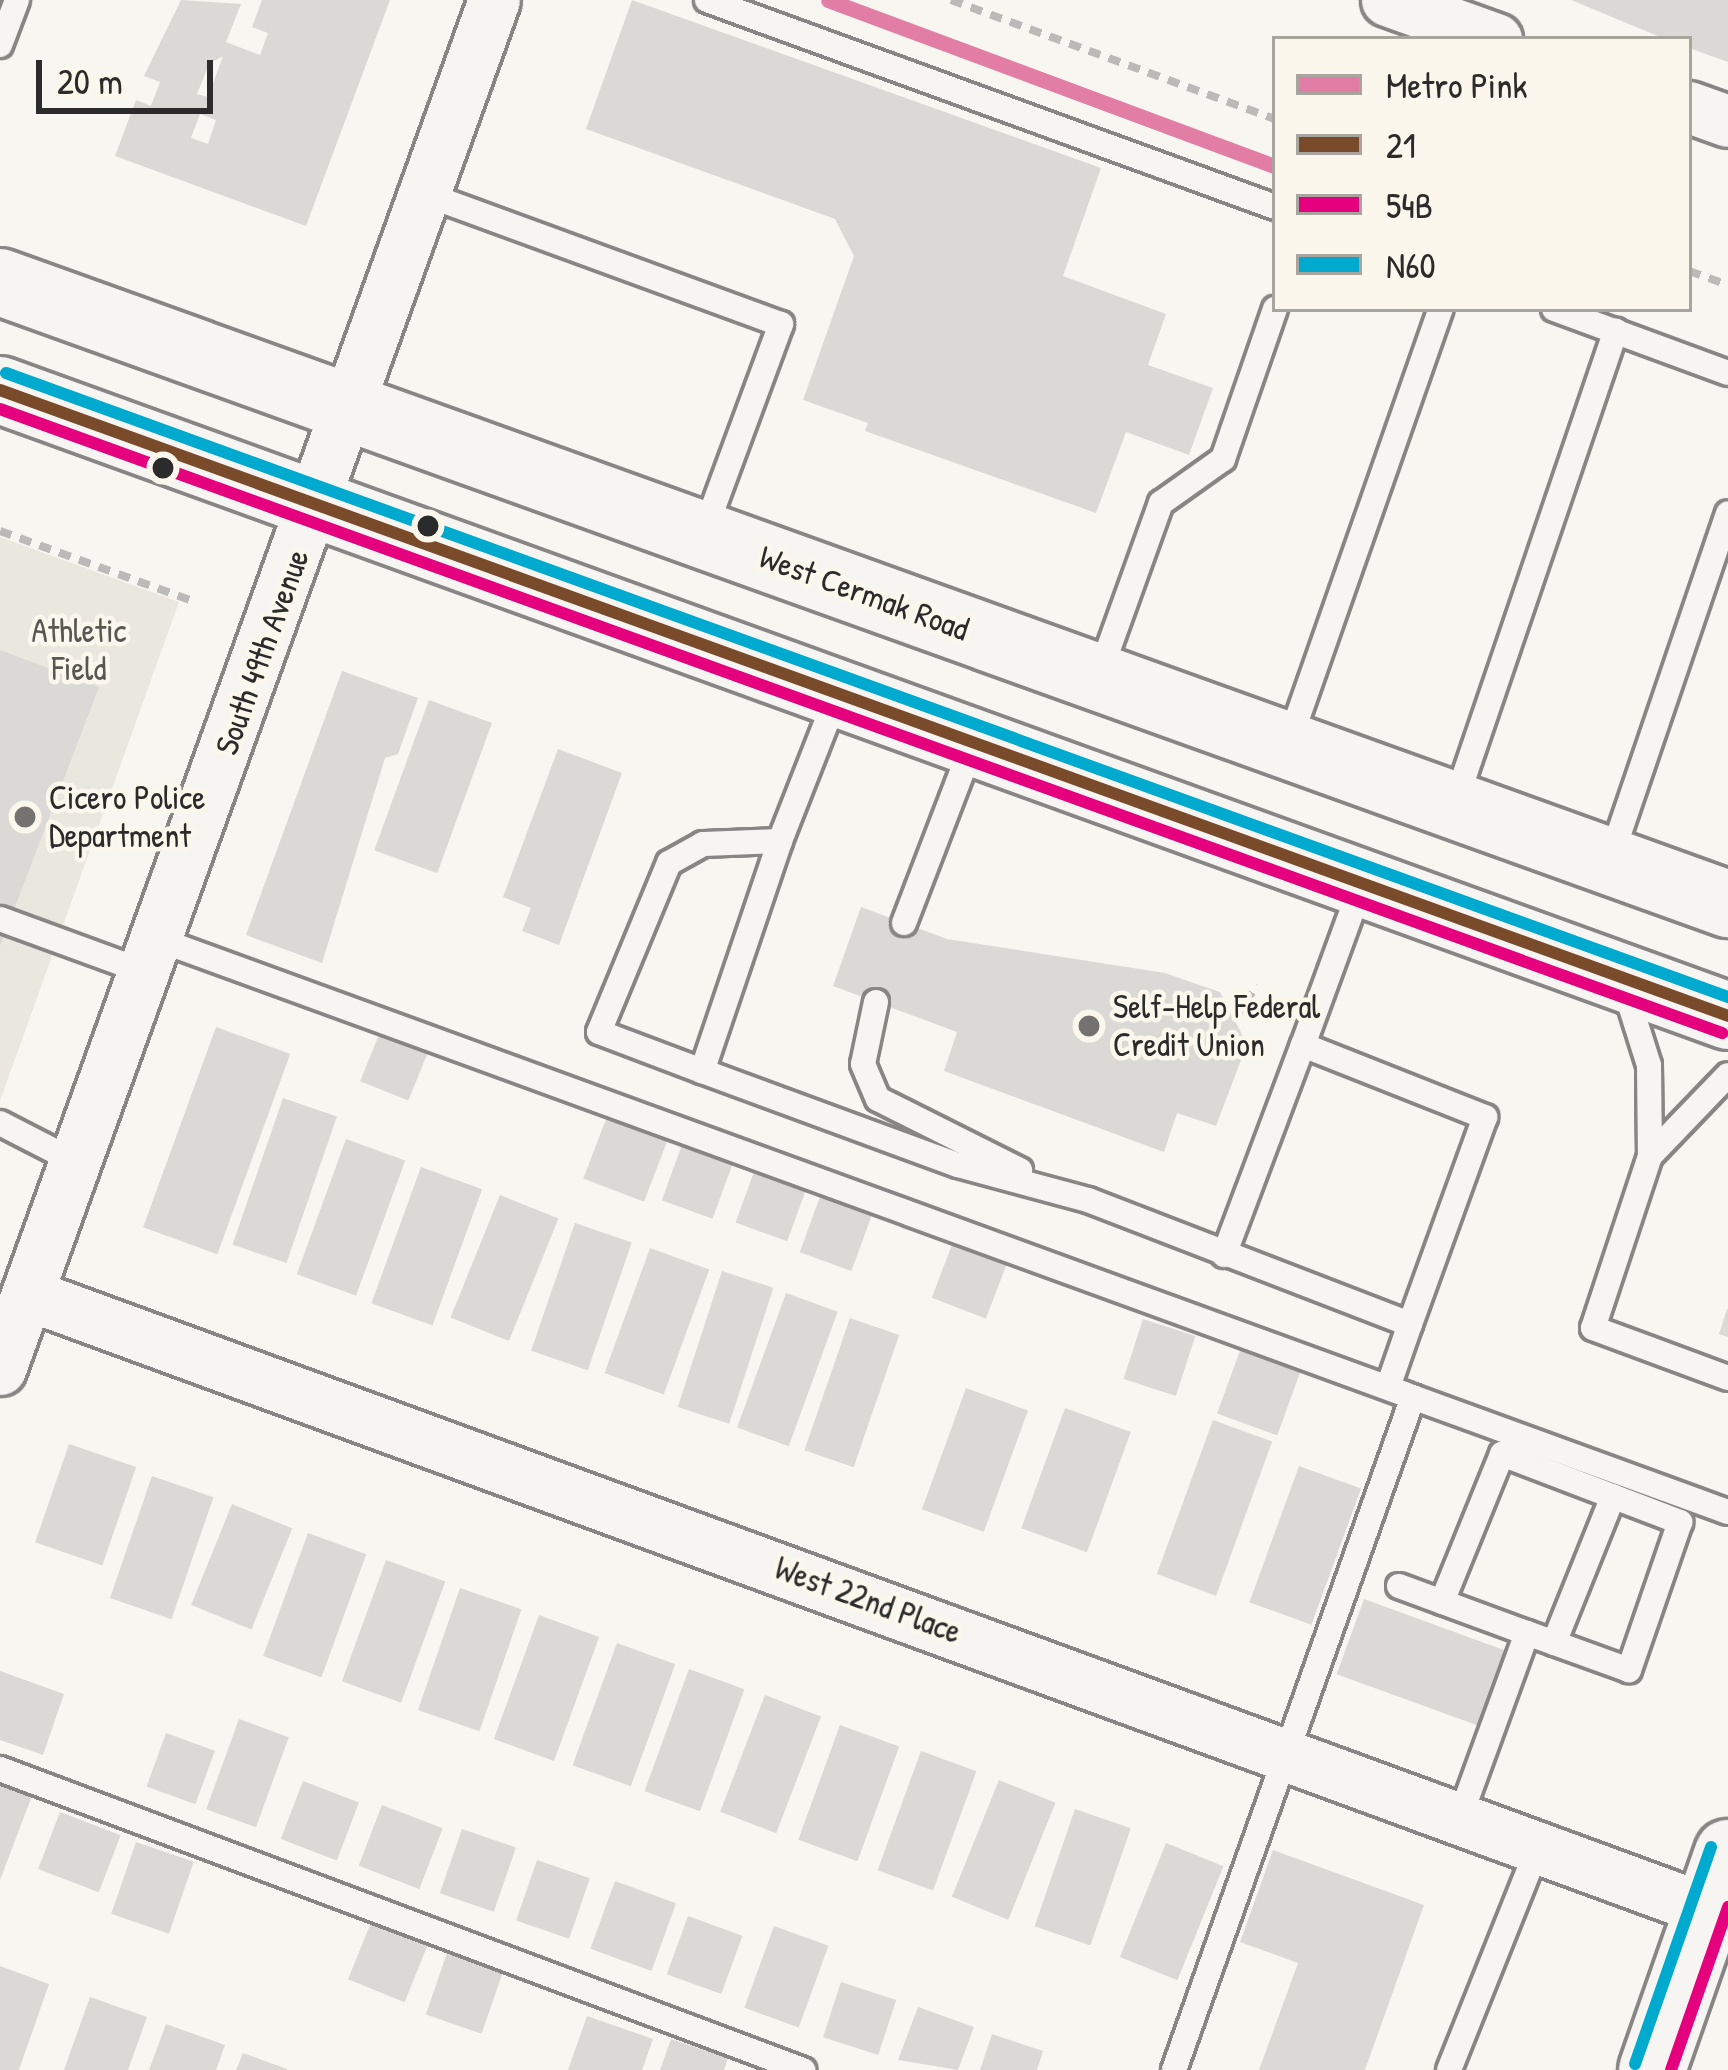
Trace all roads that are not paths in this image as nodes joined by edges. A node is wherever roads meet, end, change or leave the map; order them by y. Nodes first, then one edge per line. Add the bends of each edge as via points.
1 (17, 0) edge
2 (494, 0) edge
3 (706, 0) edge
4 (1387, 0) edge
5 (1444, 10) edge
6 (1491, 36) edge
7 (0, 45) edge
8 (1692, 108) edge
9 (1728, 121) edge
10 (425, 194) junction
11 (1272, 206) edge
12 (0, 282) edge
13 (1274, 312) edge
14 (1440, 312) edge
15 (1563, 312) edge
16 (1616, 332) junction
17 (1728, 373) edge
18 (0, 390) edge
19 (350, 407) junction
20 (80, 419) junction
21 (0, 429) edge
22 (316, 503) junction
23 (1728, 513) edge
24 (704, 534) junction
25 (1098, 677) junction
26 (838, 693) junction
27 (974, 742) junction
28 (1287, 746) junction
29 (1454, 806) junction
30 (780, 841) junction
31 (1609, 862) junction
32 (1362, 883) junction
33 (1728, 904) edge
34 (0, 919) edge
35 (904, 923) dead end
36 (151, 956) junction
37 (1621, 977) junction
38 (876, 1002) dead end
39 (1728, 1016) edge
40 (1303, 1045) junction
41 (702, 1071) junction
42 (1728, 1076) edge
43 (0, 1123) edge
44 (1650, 1156) junction
45 (76, 1162) junction
46 (1088, 1200) junction
47 (1224, 1255) junction
48 (27, 1294) junction
49 (1410, 1324) junction
50 (0, 1369) edge
51 (1728, 1378) edge
52 (1388, 1387) junction
53 (1413, 1397) junction
54 (1612, 1496) junction
55 (1728, 1512) edge
56 (1399, 1586) dead end
57 (1442, 1602) junction
58 (1527, 1634) junction
59 (1554, 1643) junction
60 (1286, 1752) junction
61 (0, 1769) edge
62 (1460, 1816) junction
63 (1539, 1845) junction
64 (1718, 1882) edge
65 (803, 2070) edge
66 (1174, 2070) edge
67 (1449, 2070) edge
68 (1652, 2070) edge

1 - 7 lane
2 - 10 street, South 49th Avenue
3 - 11 lane
4 - 5 street
5 - 6 street
8 - 9 street
10 - 19 street, South 49th Avenue
10 - 24 lane via 781,324
12 - 19 main road, West Cermak Road
13 - 25 lane via 1222,459 1161,503
14 - 28 lane
15 - 16 lane
16 - 17 lane
16 - 29 lane
18 - 20 main road
19 - 22 street, South 49th Avenue
19 - 24 main road, West Cermak Road
20 - 21 lane
20 - 22 main road
22 - 26 main road
22 - 36 street, South 49th Avenue
23 - 31 lane
24 - 25 main road, West Cermak Road
25 - 28 main road, West Cermak Road
26 - 27 main road
26 - 30 lane
27 - 32 main road
27 - 35 lane
28 - 29 main road, West Cermak Road
29 - 31 main road, West Cermak Road
30 - 41 lane
30 - 41 lane via 704,844 669,862 599,1032
31 - 33 main road, West Cermak Road
32 - 37 main road
32 - 40 lane
34 - 36 lane
36 - 45 street, South 49th Avenue
36 - 52 lane
37 - 39 main road
37 - 44 lane via 1649,1065
38 - 46 lane via 863,1064 878,1099
40 - 47 lane
40 - 49 lane via 1485,1117
41 - 46 lane via 958,1165
42 - 44 lane
43 - 45 lane
44 - 51 lane via 1593,1328
45 - 48 street, South 49th Avenue
46 - 47 lane
47 - 49 lane
48 - 50 street, South 49th Avenue
48 - 60 street, West 22nd Place
49 - 52 lane
52 - 53 lane
53 - 55 lane
53 - 60 lane
54 - 57 lane via 1502,1454
54 - 59 lane
54 - 59 lane via 1680,1522 1629,1670
56 - 57 lane
57 - 58 lane
58 - 59 lane
58 - 62 lane
60 - 62 street, West 22nd Place
60 - 66 lane
61 - 65 lane
62 - 63 street, West 22nd Place
63 - 64 street, West 22nd Place
63 - 67 lane
64 - 68 main road

